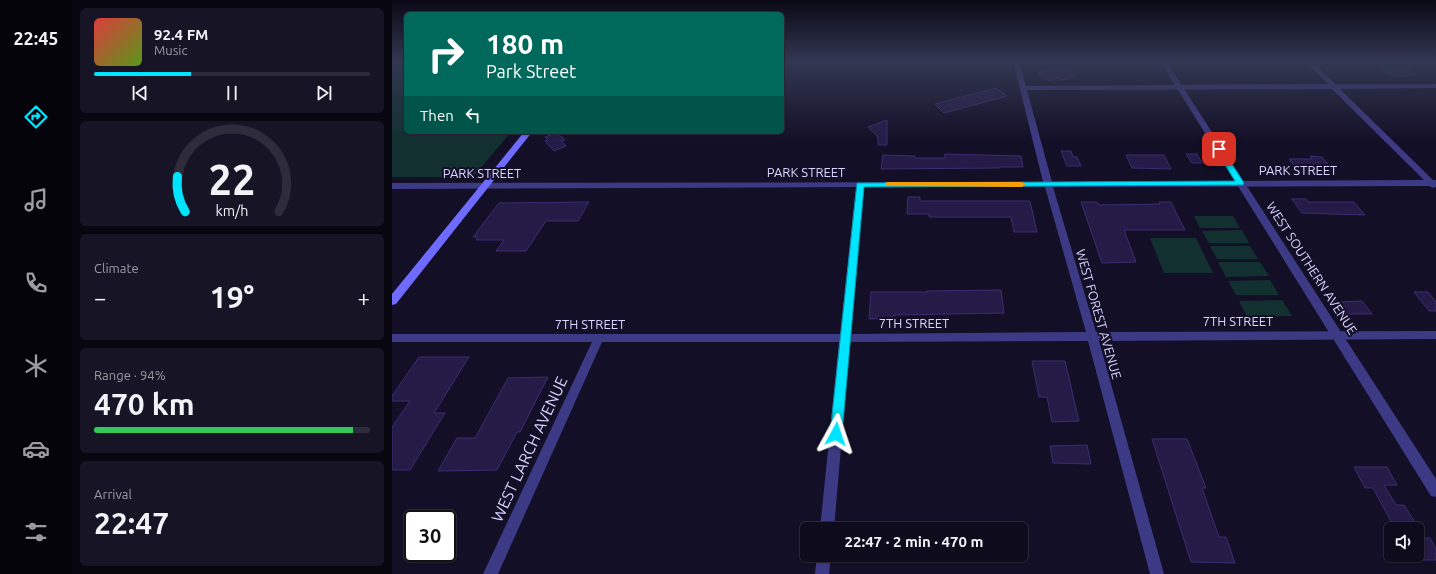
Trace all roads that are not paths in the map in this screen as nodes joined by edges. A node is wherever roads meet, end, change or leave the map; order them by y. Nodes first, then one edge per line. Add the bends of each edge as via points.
1 (1180, 87) edge
2 (1023, 88) joint
3 (1056, 88) edge
4 (1336, 88) edge
5 (526, 134) edge
6 (1241, 183) junction
7 (860, 184) junction
8 (1048, 184) junction
9 (1434, 184) edge
10 (392, 186) edge
11 (486, 186) junction
12 (392, 301) edge
13 (1338, 335) junction
14 (1436, 335) edge
15 (1092, 336) junction
16 (845, 337) junction
17 (392, 338) edge
18 (599, 338) junction
19 (1436, 491) edge
20 (828, 522) edge
21 (823, 562) edge
22 (490, 574) edge
23 (822, 574) edge
24 (1157, 574) edge

1 - 6 street, WEST SOUTHERN AVENUE
2 - 3 street
2 - 8 street, WEST FOREST AVENUE
4 - 9 street
5 - 11 main road
6 - 8 street, PARK STREET
6 - 9 street, PARK STREET
6 - 13 street, WEST SOUTHERN AVENUE
7 - 8 street, PARK STREET
7 - 11 street, PARK STREET
7 - 16 street
8 - 15 street, WEST FOREST AVENUE
10 - 11 street, PARK STREET
11 - 12 main road
13 - 14 street, 7TH STREET
13 - 15 street, 7TH STREET
13 - 19 street, WEST SOUTHERN AVENUE
15 - 16 street, 7TH STREET
15 - 24 street, WEST FOREST AVENUE
16 - 18 street, 7TH STREET
16 - 20 street
17 - 18 street, 7TH STREET
18 - 22 street, WEST LARCH AVENUE
21 - 23 street

